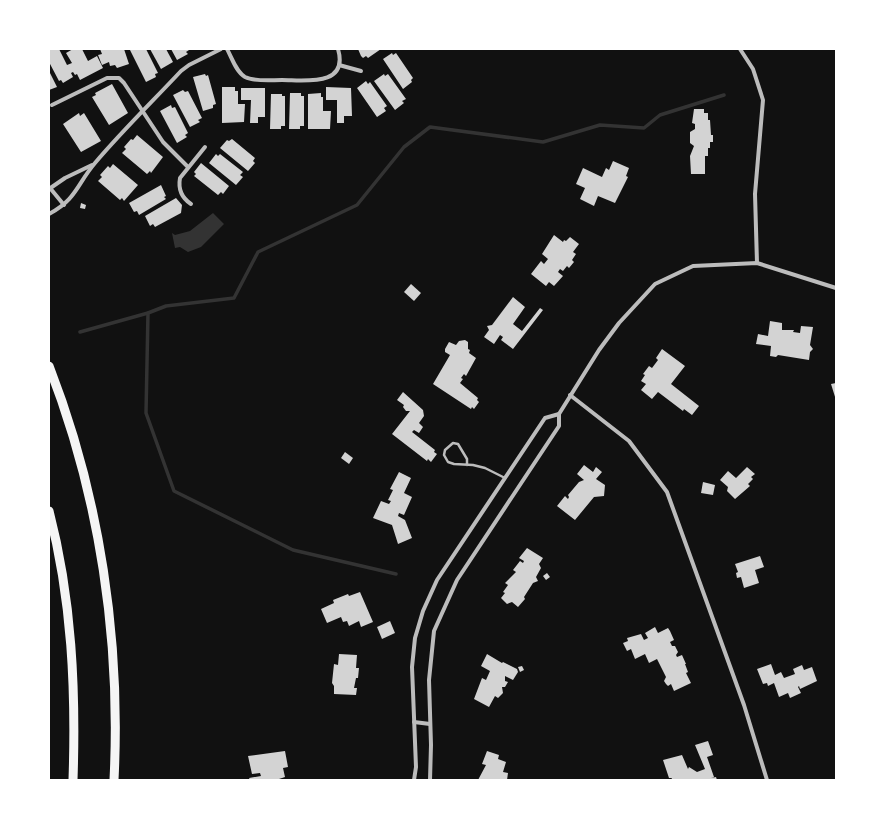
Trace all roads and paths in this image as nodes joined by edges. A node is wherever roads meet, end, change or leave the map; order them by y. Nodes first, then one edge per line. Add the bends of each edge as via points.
1 (221, 49) edge
2 (227, 49) edge
3 (338, 49) edge
4 (740, 49) edge
5 (339, 65) junction
6 (361, 71) dead end
7 (52, 105) dead end
8 (143, 112) junction
9 (205, 147) dead end
10 (95, 163) junction
11 (188, 167) junction
12 (49, 188) edge
13 (191, 204) dead end
14 (64, 205) junction
15 (49, 214) edge
16 (757, 263) junction
17 (836, 288) edge
18 (49, 366) edge
19 (570, 396) junction
20 (559, 414) junction
21 (467, 464) junction
22 (505, 478) junction
23 (49, 512) edge
24 (414, 722) junction
25 (430, 724) junction
26 (73, 780) edge
27 (114, 780) edge
28 (414, 780) edge
29 (430, 780) edge
30 (767, 780) edge

1 - 8 street via 184,69
2 - 5 street via 240,72 253,79 317,80 333,75
3 - 5 street
4 - 16 street via 753,69 763,100 755,194
5 - 6 street
7 - 8 street via 107,78 116,77 124,83
8 - 10 street
8 - 11 street via 166,146
9 - 11 street
10 - 12 street
10 - 14 street via 78,190
11 - 13 street via 181,175 179,183 183,197
12 - 14 street
14 - 15 street
16 - 17 street
16 - 19 street via 693,266 655,284 615,329
18 - 27 highway via 80,458 107,595 114,687
19 - 20 street
19 - 30 street via 629,441 667,492 744,705
20 - 22 street via 545,418
20 - 25 street via 559,426 457,580 442,610 434,631 430,654
21 - 21 lane via 448,462 444,455 445,450 452,443 458,444 467,459
21 - 22 lane via 486,468
22 - 24 street via 437,580 423,611 415,638 412,667
23 - 26 highway via 62,570 71,651 74,697
24 - 25 street
24 - 28 street
25 - 29 street

